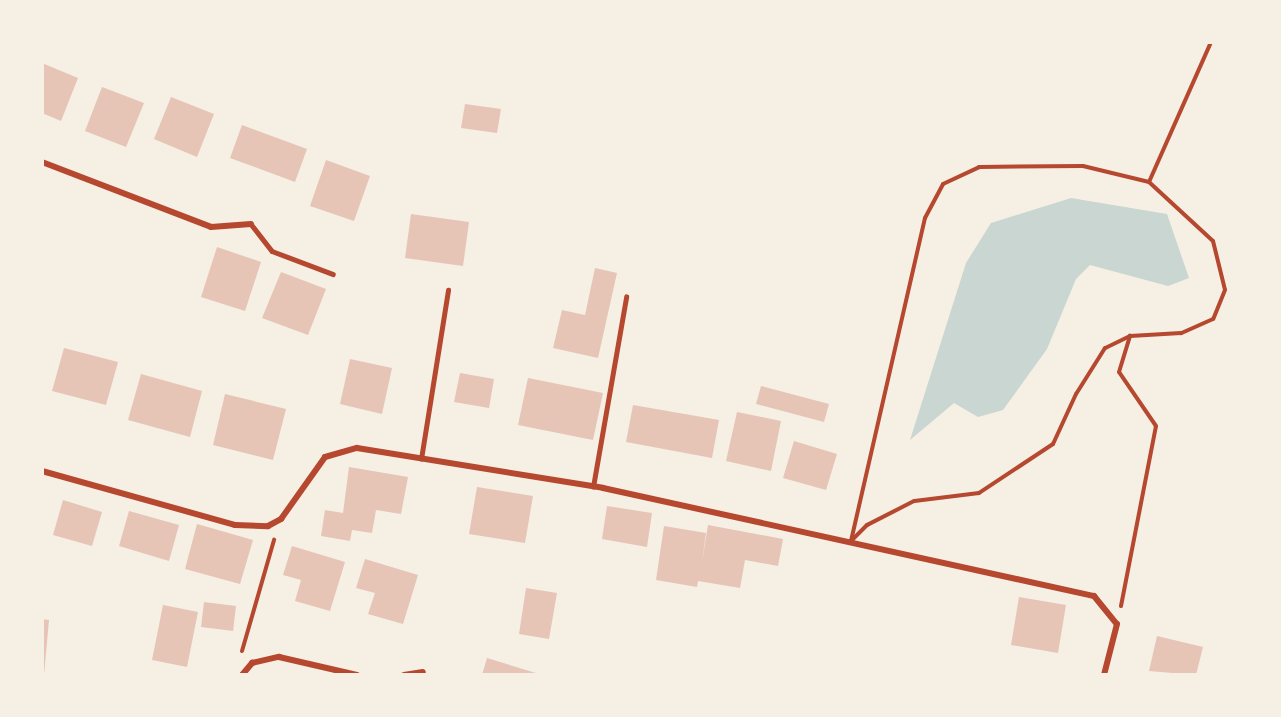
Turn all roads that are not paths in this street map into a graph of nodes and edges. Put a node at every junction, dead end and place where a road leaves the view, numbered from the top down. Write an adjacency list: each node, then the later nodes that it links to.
1 (42, 162): 2 (street)
2 (251, 224): 3 (lane)
3 (333, 274)
4 (448, 290): 6 (lane)
5 (627, 297): 8 (lane)
6 (421, 459): 7 (street); 8 (street)
7 (42, 471)
8 (593, 487): 13 (street)
9 (423, 673): 12 (street)
10 (242, 675): 11 (street)
11 (357, 675)
12 (404, 675)
13 (1104, 675)

